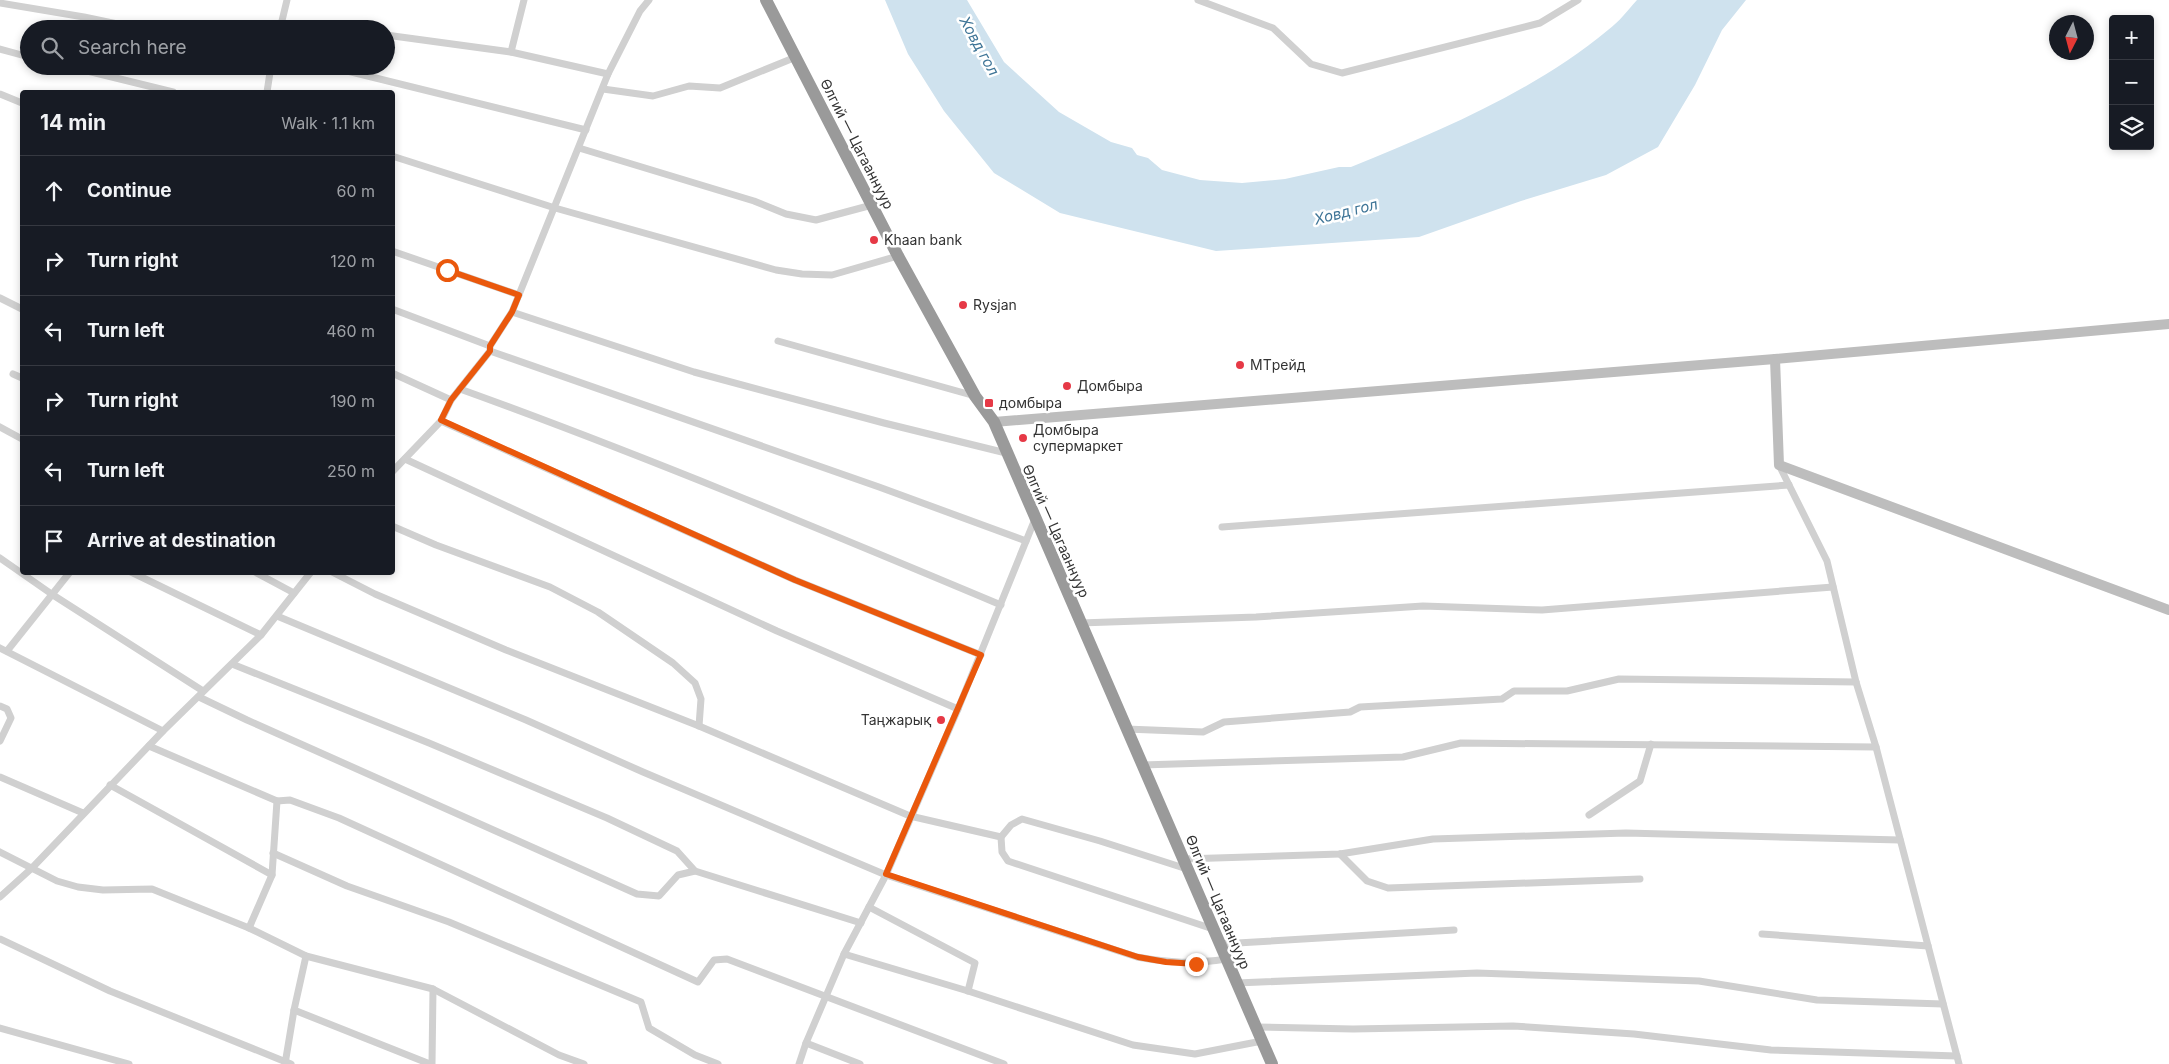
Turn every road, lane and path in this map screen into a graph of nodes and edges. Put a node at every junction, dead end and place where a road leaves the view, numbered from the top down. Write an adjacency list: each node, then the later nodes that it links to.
1 (287, 0): 9 (street)
2 (524, 0): 12 (street)
3 (649, 0): 15 (street)
4 (766, 0): 14 (highway, Өлгий — Цагааннуур)
5 (1198, 0): 6 (street)
6 (1578, 0)
7 (0, 3): 8 (street)
8 (98, 20)
9 (282, 20)
10 (395, 36): 12 (street)
11 (0, 49): 13 (street)
12 (511, 52): 15 (street)
13 (20, 54)
14 (796, 56): 19 (street); 27 (highway, Өлгий — Цагааннуур)
15 (608, 74): 19 (street)
16 (104, 75): 20 (street)
17 (270, 75): 21 (street)
18 (363, 75): 24 (street)
19 (603, 88): 24 (street)
20 (165, 90)
21 (267, 90)
22 (0, 94): 23 (street)
23 (20, 102)
24 (586, 130): 25 (street)
25 (579, 148): 27 (street); 28 (street)
26 (395, 157): 28 (street)
27 (872, 205): 30 (highway, Өлгий — Цагааннуур)
28 (555, 208): 30 (street); 31 (street)
29 (395, 252): 31 (street)
30 (898, 256): 44 (highway, Өлгий — Цагааннуур)
31 (519, 295): 35 (street)
32 (0, 298): 33 (street)
33 (20, 308)
34 (395, 310): 38 (street)
35 (512, 312): 38 (street); 50 (street)
36 (2169, 324): 39 (street)
37 (778, 342): 44 (street)
38 (490, 348): 43 (street); 58 (street)
39 (1775, 358): 47 (street); 52 (street)
40 (13, 374): 42 (street)
41 (395, 374): 45 (street)
42 (20, 377)
43 (460, 389): 45 (street); 70 (street)
44 (975, 396): 47 (highway, Өлгий — Цагааннуур)
45 (451, 400): 46 (street)
46 (441, 420): 51 (street); 76 (street)
47 (994, 422): 50 (highway, Өлгий — Цагааннуур)
48 (0, 427): 49 (street)
49 (20, 438)
50 (1006, 453): 55 (highway, Өлгий — Цагааннуур)
51 (405, 459): 53 (street); 81 (street)
52 (1779, 465): 54 (street); 71 (street)
53 (395, 469)
54 (1789, 485): 57 (street); 67 (street)
55 (1035, 519): 58 (street); 73 (highway, Өлгий — Цагааннуур)
56 (395, 527): 82 (street)
57 (1222, 527)
58 (1026, 541): 70 (street)
59 (0, 558): 60 (street)
60 (20, 572)
61 (24, 575): 69 (street)
62 (68, 575): 69 (street)
63 (137, 575): 74 (street)
64 (261, 575): 68 (street)
65 (309, 575): 68 (street)
66 (338, 575): 82 (street)
67 (1833, 587): 73 (street); 78 (street)
68 (294, 593): 72 (street)
69 (53, 596): 75 (street); 79 (street)
70 (1001, 605): 76 (street)
71 (2169, 610)
72 (277, 616): 74 (street); 105 (street)
73 (1080, 623): 83 (highway, Өлгий — Цагааннуур)
74 (260, 635): 77 (street)
75 (3, 650): 84 (street)
76 (981, 655): 81 (street)
77 (232, 664): 79 (street); 103 (street)
78 (1856, 682): 83 (street); 88 (street)
79 (201, 694): 84 (street); 103 (street)
80 (0, 706): 85 (street)
81 (958, 709): 95 (street)
82 (699, 726): 95 (street)
83 (1126, 729): 89 (highway, Өлгий — Цагааннуур)
84 (163, 731): 87 (street)
85 (0, 741)
86 (1651, 744): 88 (street); 89 (street); 94 (street)
87 (149, 746): 91 (street); 92 (street)
88 (1876, 747): 97 (street)
89 (1142, 765): 101 (highway, Өлгий — Цагааннуур)
90 (0, 777): 93 (street)
91 (110, 785): 93 (street); 104 (street)
92 (277, 801): 99 (street); 123 (street)
93 (83, 813): 102 (street)
94 (1589, 815)
95 (910, 816): 96 (street); 105 (street)
96 (1001, 838): 101 (street); 111 (street)
97 (1900, 840): 100 (street); 116 (street)
98 (0, 852): 102 (street)
99 (273, 853): 104 (street); 135 (street)
100 (1340, 854): 101 (street); 106 (street)
101 (1185, 864): 111 (highway, Өлгий — Цагааннуур)
102 (32, 868): 107 (street); 110 (street)
103 (695, 871): 109 (street)
104 (272, 874): 110 (street)
105 (886, 874): 108 (street); 119 (street)
106 (1640, 879)
107 (0, 898)
108 (870, 907): 109 (street); 122 (street)
109 (862, 923): 117 (street)
110 (250, 928): 118 (street)
111 (1213, 929): 115 (highway, Өлгий — Цагааннуур)
112 (1454, 930): 115 (street)
113 (1762, 934): 116 (street)
114 (0, 939): 131 (street)
115 (1220, 944): 119 (highway, Өлгий — Цагааннуур)
116 (1928, 946): 124 (street)
117 (844, 954): 122 (street); 123 (street)
118 (306, 956): 121 (street); 125 (street)
119 (1226, 959): 120 (highway, Өлгий — Цагааннуур)
120 (1236, 983): 124 (street); 126 (highway, Өлгий — Цагааннуур)
121 (433, 989): 133 (street); 134 (street)
122 (968, 991): 128 (street)
123 (826, 995): 129 (street); 138 (street)
124 (1943, 1004): 130 (street)
125 (294, 1010): 131 (street); 133 (street)
126 (1256, 1027): 128 (highway, Өлгий — Цагааннуур); 130 (street)
127 (0, 1028): 132 (street)
128 (1262, 1041): 139 (highway, Өлгий — Цагааннуур)
129 (806, 1043): 136 (street); 137 (street)
130 (1958, 1060)
131 (287, 1063)
132 (129, 1064)
133 (431, 1064)
134 (584, 1064)
135 (718, 1064)
136 (798, 1064)
137 (860, 1064)
138 (1004, 1064)
139 (1272, 1064)

